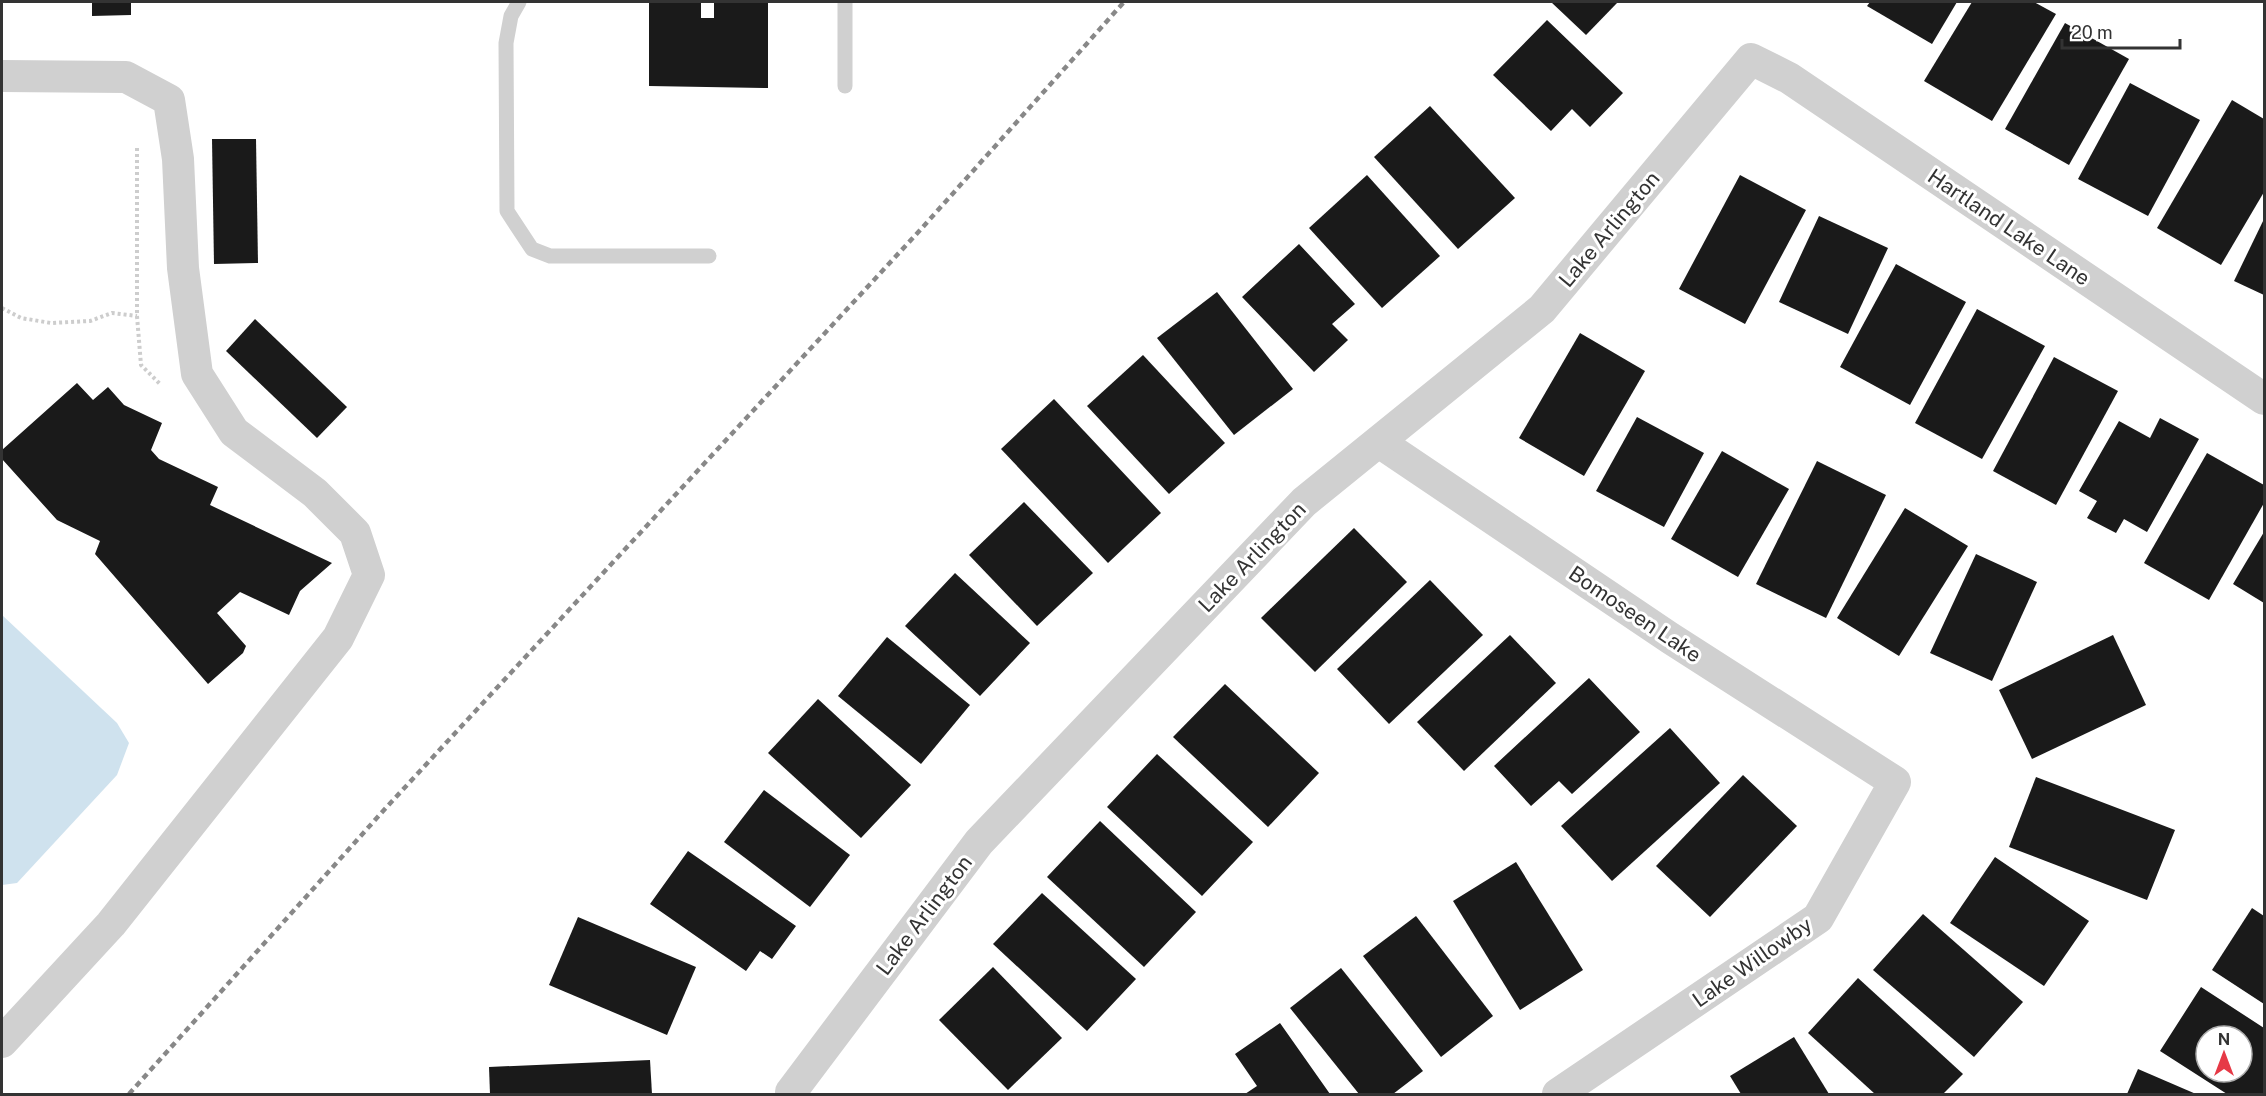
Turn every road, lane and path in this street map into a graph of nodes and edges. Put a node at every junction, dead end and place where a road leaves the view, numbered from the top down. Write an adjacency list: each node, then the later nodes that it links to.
1 (519, 2): 6 (lane)
2 (845, 2): 5 (lane)
3 (1751, 59): 9 (street, Hartland Lake Lane); 10 (street, Lake Arlington)
4 (2, 76): 12 (street)
5 (845, 86)
6 (709, 256)
7 (2, 308): 8 (path)
8 (137, 316)
9 (2265, 399)
10 (1378, 442): 11 (street, Bomoseen Lake); 13 (street, Lake Arlington)
11 (1895, 782): 14 (street, Lake Willowby)
12 (2, 1042)
13 (792, 1093)
14 (1558, 1095)

